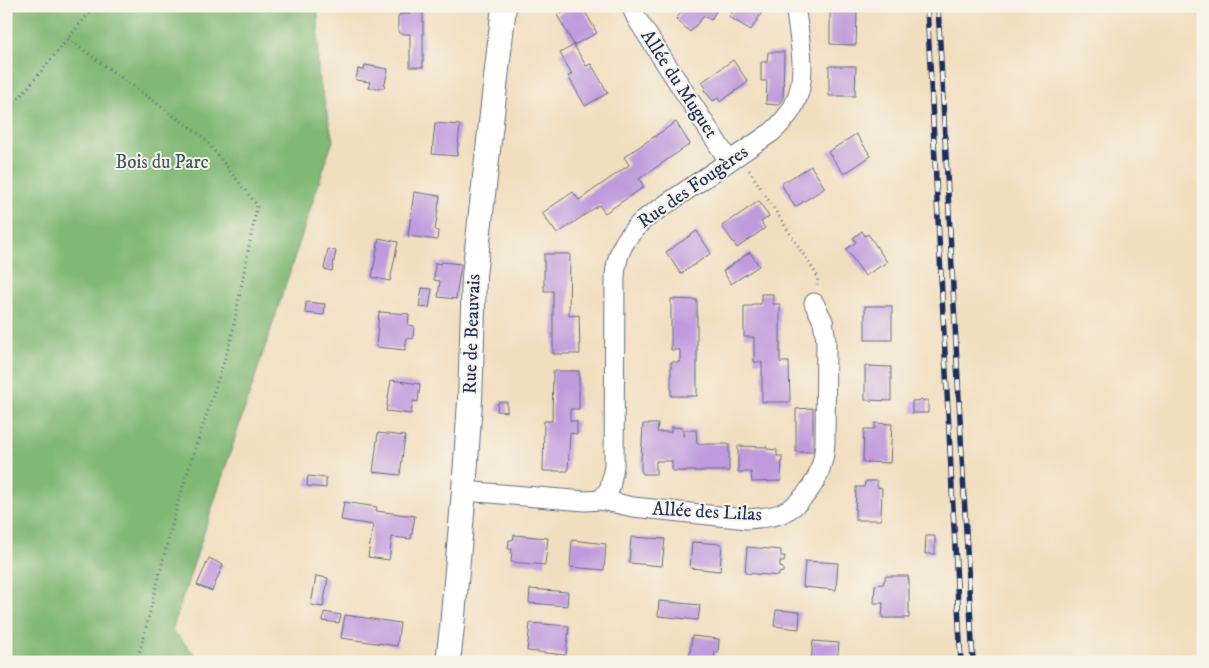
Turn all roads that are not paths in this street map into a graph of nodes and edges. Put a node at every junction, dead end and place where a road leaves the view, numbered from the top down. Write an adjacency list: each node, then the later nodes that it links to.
1 (504, 6): 6 (street, Rue de Beauvais)
2 (631, 6): 4 (street, Allée du Muguet)
3 (795, 6): 4 (street, Rue des Fougères)
4 (734, 158): 7 (street, Rue des Fougères)
5 (814, 303): 7 (street, Allée des Lilas)
6 (464, 491): 7 (street, Allée des Lilas); 8 (street, Rue de Beauvais)
7 (601, 500)
8 (448, 662)

